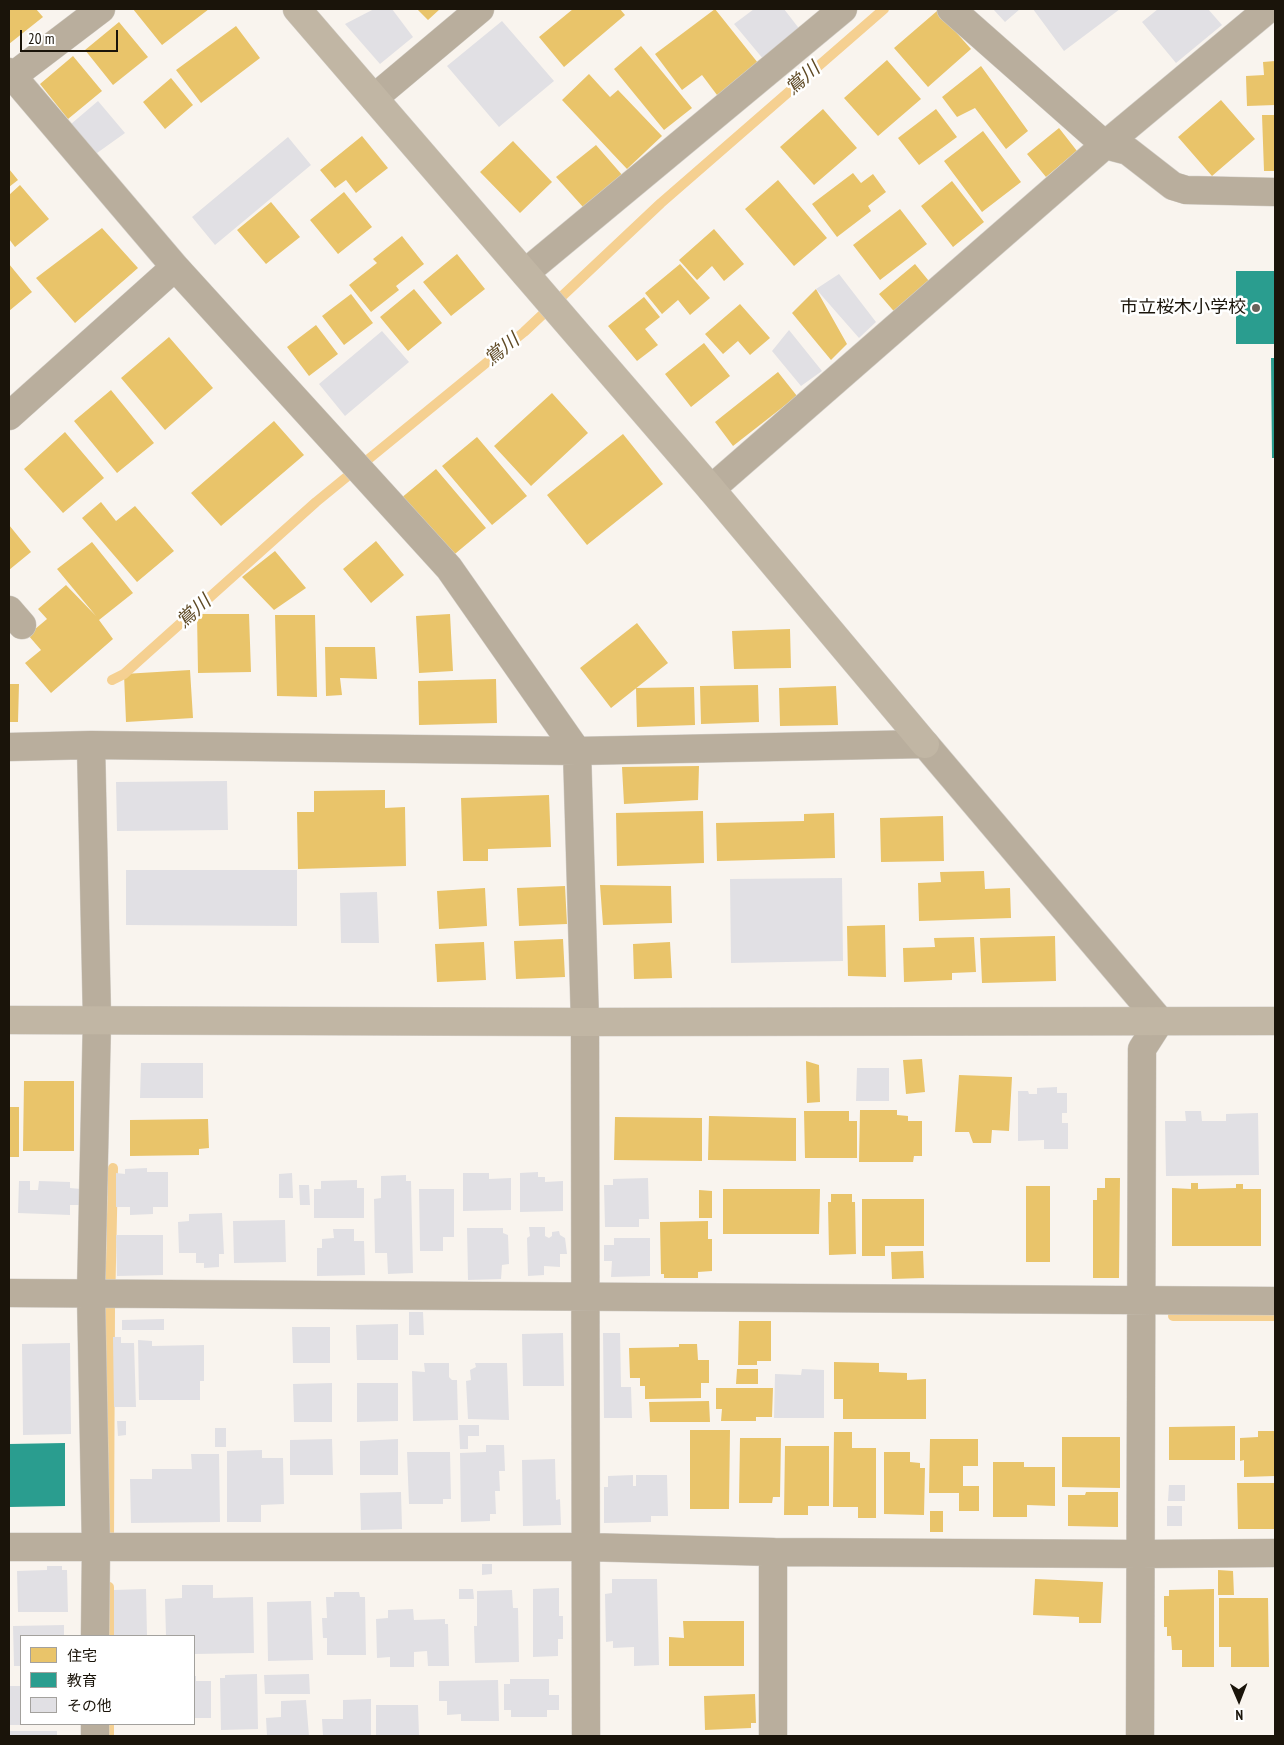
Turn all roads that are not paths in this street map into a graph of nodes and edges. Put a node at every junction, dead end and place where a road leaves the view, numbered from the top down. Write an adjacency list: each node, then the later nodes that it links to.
1 (101, 9): 7 (street)
2 (297, 9): 8 (street)
3 (480, 9): 8 (street)
4 (843, 9): 12 (street)
5 (951, 9): 9 (street)
6 (1268, 9): 9 (street)
7 (10, 75): 11 (street)
8 (374, 98): 12 (street)
9 (1105, 145): 10 (street); 14 (street)
10 (1275, 192)
11 (175, 267): 13 (street); 18 (street)
12 (525, 273): 14 (street)
13 (9, 416)
14 (711, 488): 15 (street)
15 (925, 744): 18 (street); 21 (street)
16 (92, 745): 17 (street); 18 (street); 19 (street)
17 (9, 747)
18 (578, 751): 23 (street)
19 (97, 1019): 20 (street); 23 (street); 25 (street)
20 (9, 1020)
21 (1160, 1021): 22 (street); 23 (street); 27 (street)
22 (1275, 1021)
23 (585, 1022): 26 (street)
24 (9, 1293): 25 (street)
25 (91, 1293): 26 (street); 31 (street)
26 (584, 1297): 27 (street); 30 (street)
27 (1141, 1301): 28 (street); 34 (street)
28 (1275, 1301)
29 (9, 1547): 31 (street)
30 (585, 1547): 31 (street); 32 (street); 36 (street)
31 (96, 1548): 35 (street)
32 (773, 1552): 34 (street); 37 (street)
33 (1275, 1553): 34 (street)
34 (1140, 1554): 38 (street)
35 (96, 1635)
36 (586, 1736)
37 (773, 1736)
38 (1140, 1736)

